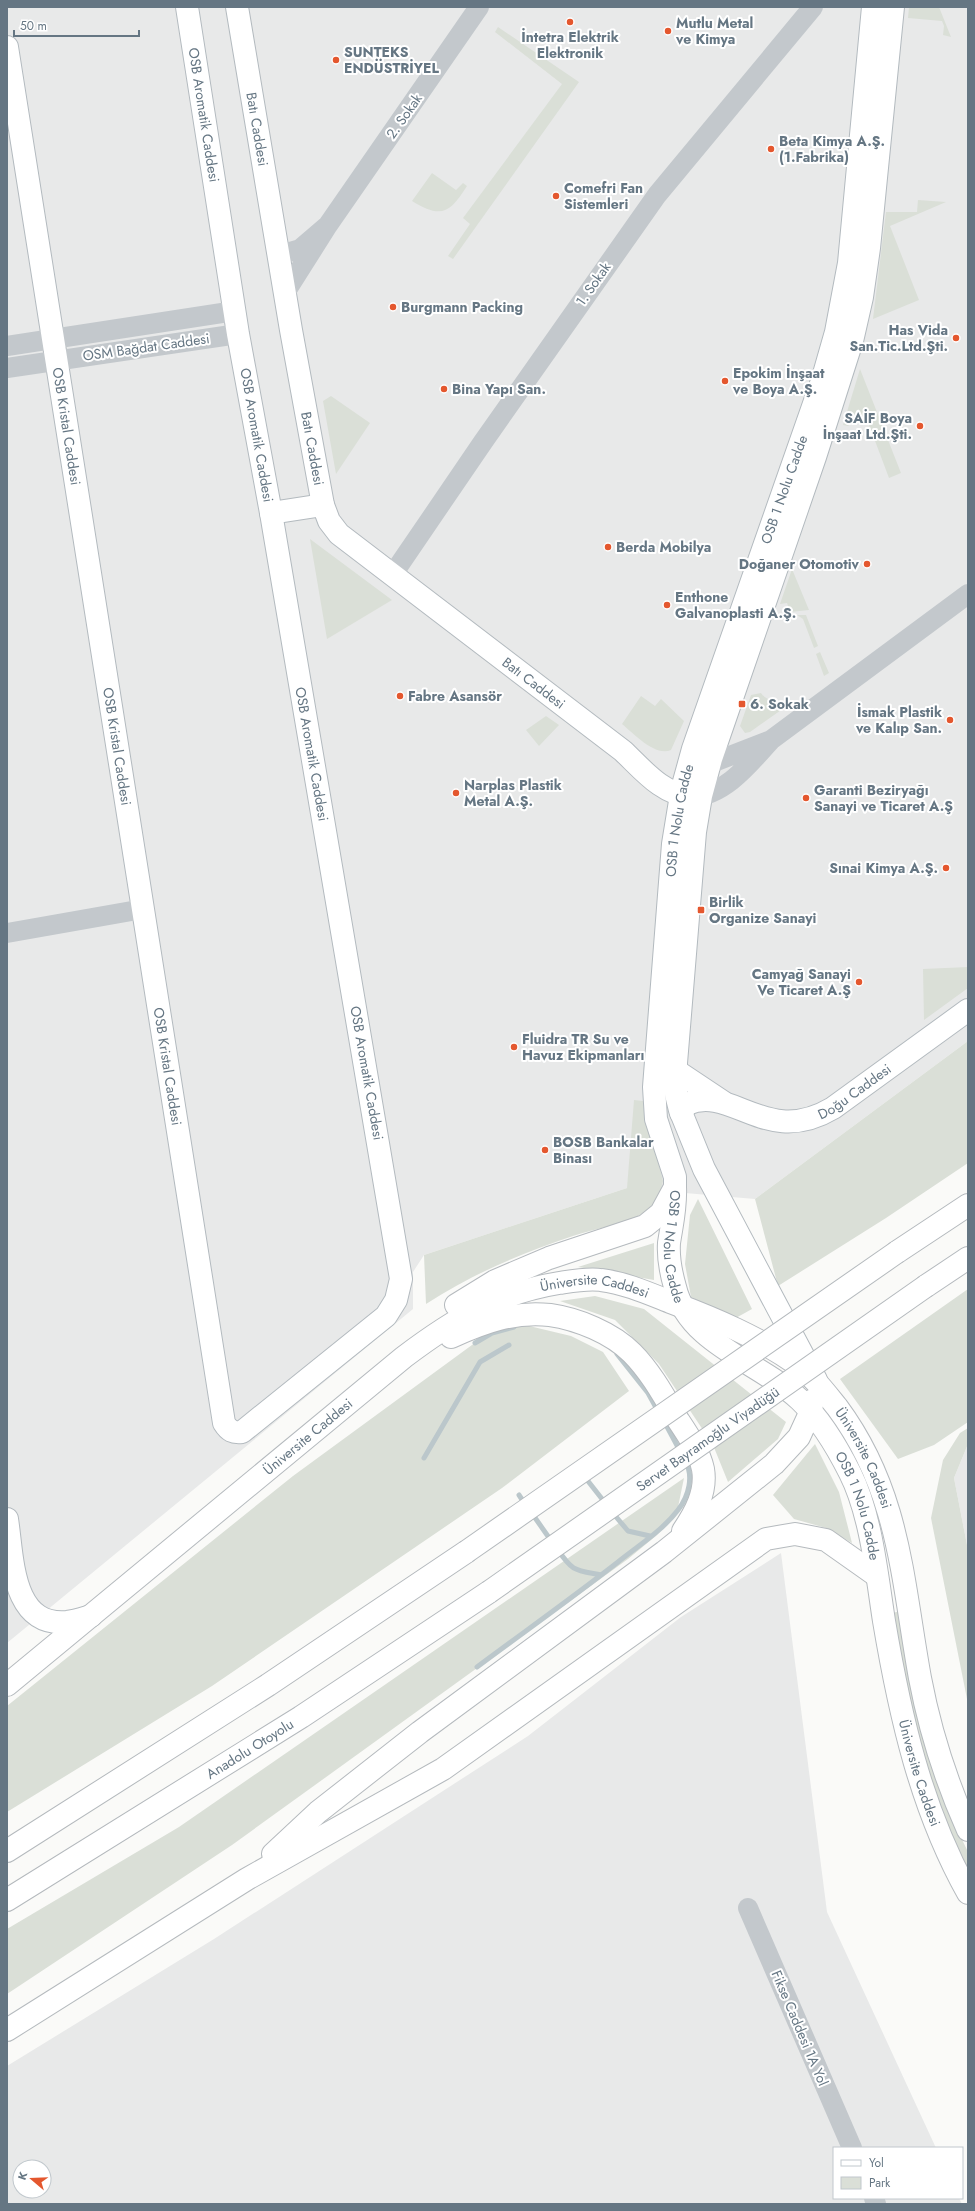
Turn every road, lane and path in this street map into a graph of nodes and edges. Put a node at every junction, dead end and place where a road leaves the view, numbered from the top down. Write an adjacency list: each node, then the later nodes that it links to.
1 (187, 7): 11 (main road, OSB Aromatik Caddesi)
2 (237, 7): 9 (main road, Batı Caddesi)
3 (479, 7): 8 (street, 2. Sokak)
4 (813, 7): 18 (street, 1. Sokak)
5 (873, 7): 22 (main road, OSB 1 Nolu Cadde)
6 (893, 7): 22 (main road, OSB 1 Nolu Cadde)
7 (7, 47): 14 (main road, OSB Kristal Caddesi)
8 (328, 225): 9 (street, 2. Sokak); 10 (street, 2. Sokak)
9 (279, 255): 10 (main road, Batı Caddesi)
10 (285, 293): 16 (main road, Batı Caddesi)
11 (235, 311): 12 (main road, OSB Aromatik Caddesi); 14 (street, OSM Bağdat Caddesi)
12 (238, 334): 14 (street, OSM Bağdat Caddesi); 17 (main road, OSB Aromatik Caddesi)
13 (7, 346): 14 (street, OSM Bağdat Caddesi)
14 (55, 350): 15 (street, OSM Bağdat Caddesi); 24 (main road, OSB Kristal Caddesi)
15 (7, 368)
16 (324, 505): 17 (main road); 18 (main road, Batı Caddesi)
17 (271, 513): 38 (main road, OSB Aromatik Caddesi)
18 (393, 574): 21 (main road, Batı Caddesi)
19 (968, 594): 20 (street)
20 (771, 740): 22 (street); 23 (street)
21 (623, 751): 22 (main road, Batı Caddesi); 23 (main road, Batı Caddesi)
22 (698, 768): 23 (main road, OSB 1 Nolu Cadde)
23 (691, 796): 27 (main road, OSB 1 Nolu Cadde); 28 (main road, OSB 1 Nolu Cadde)
24 (143, 909): 25 (street); 38 (main road, OSB Kristal Caddesi)
25 (7, 934)
26 (968, 1010): 29 (main road, Doğu Caddesi)
27 (675, 1070): 28 (main road); 29 (main road, Doğu Caddesi); 30 (main road, OSB 1 Nolu Cadde)
28 (654, 1078): 31 (main road, OSB 1 Nolu Cadde)
29 (727, 1105): 30 (main road, Doğu Caddesi)
30 (681, 1113): 36 (main road, OSB 1 Nolu Cadde)
31 (675, 1187): 34 (main road, OSB 1 Nolu Cadde); 35 (main road)
32 (968, 1205): 46 (main road, bridge)
33 (968, 1258): 42 (main road, Servet Bayramoğlu Viyadüğü, bridge)
34 (684, 1307): 35 (main road, Üniversite Caddesi); 36 (main road, Üniversite Caddesi); 37 (main road, OSB 1 Nolu Cadde)
35 (404, 1357): 40 (main road); 43 (main road, Üniversite Caddesi)
36 (816, 1382): 37 (main road); 45 (main road, Üniversite Caddesi)
37 (810, 1413): 40 (main road); 41 (main road, OSB 1 Nolu Cadde)
38 (242, 1432)
39 (7, 1520): 43 (main road)
40 (679, 1540): 47 (main road)
41 (877, 1576): 47 (main road); 48 (main road, Üniversite Caddesi)
42 (489, 1592): 49 (main road, Anadolu Otoyolu)
43 (91, 1616): 44 (main road, Üniversite Caddesi)
44 (7, 1685)
45 (968, 1830)
46 (7, 1851)
47 (247, 1879): 51 (main road)
48 (968, 1893)
49 (7, 1900)
50 (748, 1908): 52 (street, Fikse Caddesi 1A Yol)
51 (7, 2030)
52 (852, 2147)

